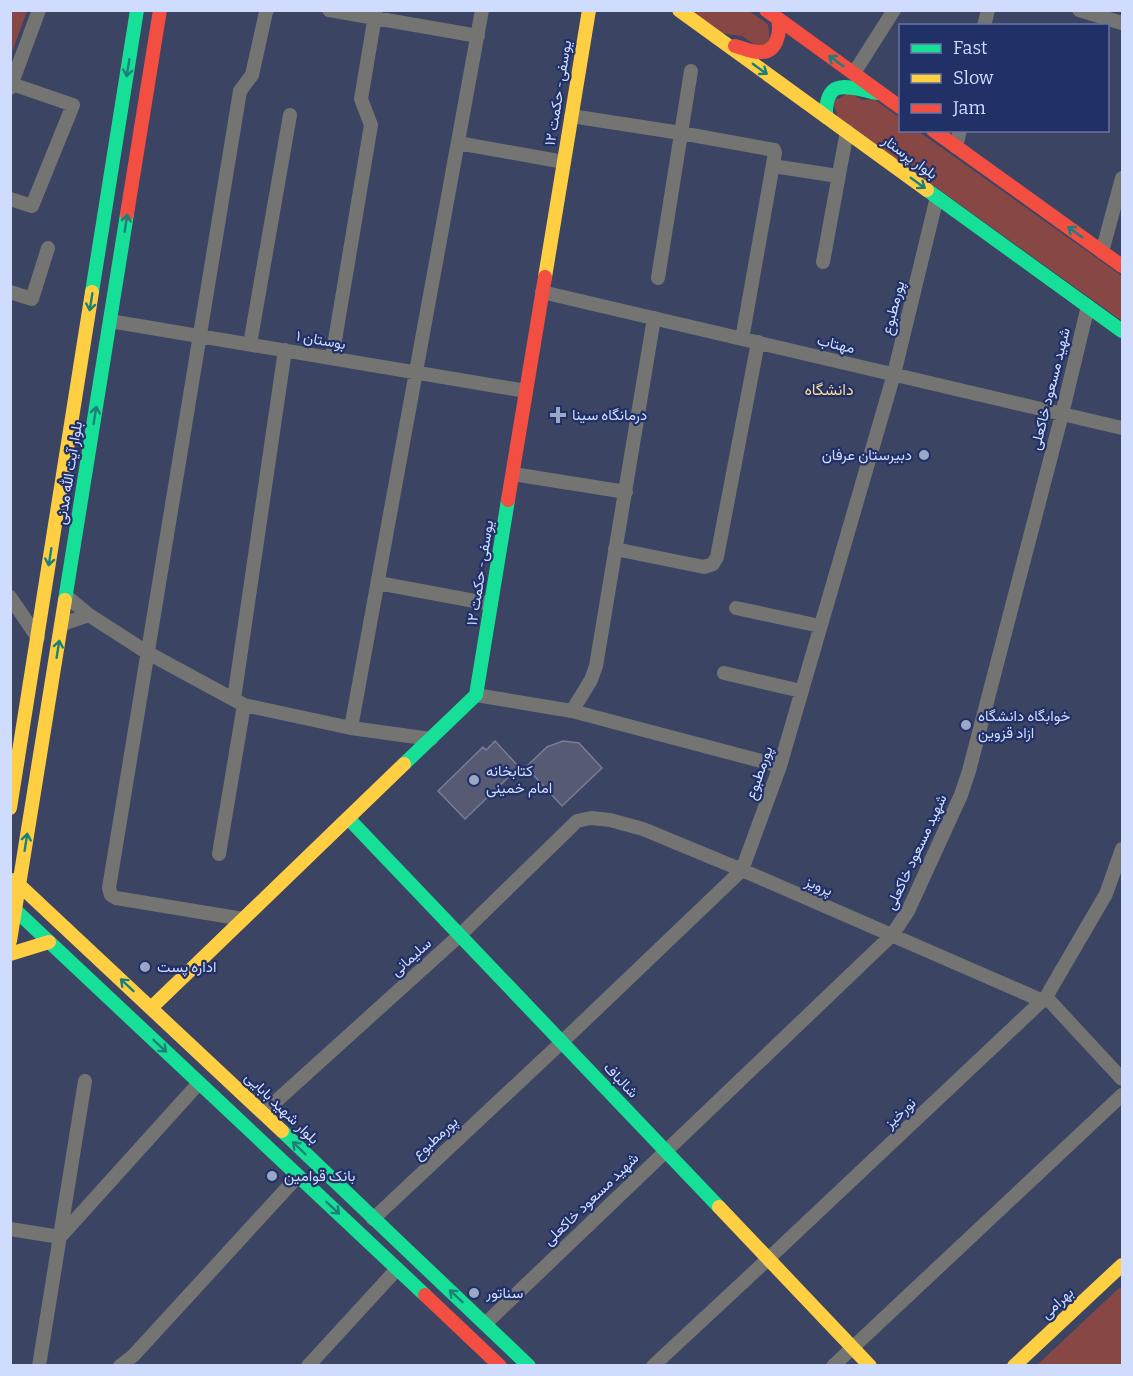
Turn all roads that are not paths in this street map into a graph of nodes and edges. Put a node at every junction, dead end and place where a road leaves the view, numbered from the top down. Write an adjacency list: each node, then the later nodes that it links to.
1 (39, 10): 19 (street)
2 (137, 10): 59 (street, بلوار آیت الله مدنی, one-way to 59)
3 (160, 10): 46 (street, بلوار آیت الله مدنی, one-way to 3)
4 (267, 10): 48 (street)
5 (329, 10): 12 (street)
6 (482, 10): 15 (street)
7 (589, 10): 23 (street, یوسفی- حکمت ۱۲)
8 (679, 10): 16 (street, بلوار پرستار)
9 (766, 10): 13 (street)
10 (894, 10): 18 (street)
11 (1079, 10): 14 (street)
12 (375, 14): 15 (street); 53 (street)
13 (783, 18): 16 (street); 18 (street, one-way to 13)
14 (1122, 23)
15 (478, 36): 29 (street)
16 (723, 43): 24 (street, بلوار پرستار, one-way to 24)
17 (691, 71): 28 (street)
18 (854, 73): 20 (street)
19 (11, 86): 36 (street)
20 (883, 94): 21 (street); 24 (street)
21 (899, 106)
22 (290, 115): 51 (street)
23 (571, 116): 28 (street); 31 (street, یوسفی- حکمت ۱۲)
24 (826, 117): 25 (street, بلوار پرستار)
25 (847, 132): 33 (street); 35 (street, بلوار پرستار, one-way to 35)
26 (936, 132): 30 (street)
27 (960, 132): 30 (street)
28 (681, 133): 32 (street); 41 (street)
29 (458, 143): 31 (street); 54 (street)
30 (956, 147): 38 (street, one-way to 30)
31 (564, 162): 43 (street, یوسفی- حکمت ۱۲)
32 (773, 166): 33 (street); 49 (street)
33 (838, 176): 39 (street)
34 (1122, 178): 38 (street)
35 (937, 197): 44 (street, بلوار پرستار); 55 (street, پورمطبوع)
36 (10, 199)
37 (48, 248): 42 (street)
38 (1102, 252): 40 (street)
39 (823, 262)
40 (1122, 266)
41 (658, 278)
42 (10, 292)
43 (542, 292): 45 (street, مهتاب); 56 (street, یوسفی- حکمت ۱۲)
44 (1088, 306): 47 (street, بلوار پرستار); 57 (street, شهید مسعود خاکعلی)
45 (654, 318): 49 (street, مهتاب); 62 (street)
46 (110, 321): 48 (street, بوستان ۱); 60 (street, بلوار آیت الله مدنی, one-way to 46)
47 (1122, 331)
48 (200, 336): 51 (street, بوستان ۱); 74 (street)
49 (742, 339): 50 (street, مهتاب)
50 (758, 342): 55 (street, مهتاب); 63 (street)
51 (250, 344): 52 (street, بوستان ۱)
52 (285, 350): 53 (street, بوستان ۱); 78 (street)
53 (332, 358): 54 (street, بوستان ۱)
54 (416, 372): 56 (street, بوستان ۱); 64 (street)
55 (894, 374): 57 (street, مهتاب); 72 (street, پورمطبوع)
56 (526, 391): 61 (street, یوسفی- حکمت ۱۲)
57 (1062, 414): 58 (street, مهتاب); 94 (street, شهید مسعود خاکعلی)
58 (1122, 428)
59 (68, 449): 60 (street); 65 (street, بلوار آیت الله مدنی, one-way to 65)
60 (89, 453): 66 (street, بلوار آیت الله مدنی)
61 (513, 474): 62 (street); 68 (street, یوسفی- حکمت ۱۲)
62 (626, 492): 63 (street)
63 (615, 549): 79 (street)
64 (378, 584): 68 (street); 80 (street)
65 (45, 593): 67 (street); 73 (street, بلوار آیت الله مدنی)
66 (66, 596): 70 (street); 71 (street, بلوار آیت الله مدنی)
67 (10, 597): 73 (street)
68 (491, 604): 77 (street, یوسفی- حکمت ۱۲)
69 (736, 608): 72 (street)
70 (89, 615): 71 (street); 74 (street)
71 (61, 626): 84 (street, بلوار آیت الله مدنی, one-way to 71)
72 (820, 626): 76 (street, پورمطبوع)
73 (38, 638): 83 (street, بلوار آیت الله مدنی)
74 (148, 653): 78 (street); 92 (street)
75 (724, 672): 76 (street)
76 (801, 691): 82 (street, پورمطبوع)
77 (476, 695): 79 (street); 81 (street)
78 (239, 702): 80 (street); 88 (street)
79 (572, 711): 82 (street)
80 (351, 728): 81 (street)
81 (431, 739): 85 (street)
82 (780, 766): 89 (street, پورمطبوع)
83 (11, 804): 84 (street)
84 (32, 805): 90 (street, بلوار آیت الله مدنی, one-way to 84)
85 (348, 818): 92 (street); 93 (street, شالباف)
86 (577, 821): 89 (street, پرویز); 93 (street, سلیمانی)
87 (1122, 849): 98 (street, نورخیز)
88 (219, 854)
89 (742, 870): 94 (street, پرویز); 100 (street, پورمطبوع)
90 (15, 881): 91 (street, بلوار آیت الله مدنی); 99 (street, بلوار شهید بابایی, one-way to 90)
91 (13, 907): 95 (street, بلوار آیت الله مدنی); 96 (street)
92 (243, 919): 99 (street)
93 (460, 935): 100 (street, شالباف); 105 (street, سلیمانی)
94 (892, 935): 98 (street, پرویز); 106 (street, شهید مسعود خاکعلی)
95 (10, 941)
96 (49, 942): 97 (street); 103 (street, one-way to 103)
97 (10, 954)
98 (1045, 999): 101 (street, پرویز); 111 (street, نورخیز)
99 (151, 1008): 105 (street, بلوار شهید بابایی)
100 (562, 1042): 106 (street, شالباف); 108 (street, پورمطبوع)
101 (1122, 1078)
102 (85, 1081): 110 (street)
103 (199, 1083): 107 (street); 110 (street)
104 (1122, 1095): 115 (street)
105 (263, 1113): 108 (street, بلوار شهید بابایی, one-way to 105)
106 (665, 1150): 111 (street, شالباف); 114 (street, شهید مسعود خاکعلی)
107 (298, 1176): 113 (street, one-way to 113); 117 (street)
108 (373, 1219): 114 (street, بلوار شهید بابایی, one-way to 108)
109 (10, 1229): 110 (street)
110 (60, 1237): 116 (street)
111 (768, 1259): 115 (street, شالباف); 121 (street, نورخیز)
112 (1122, 1265): 124 (street, بهرامی)
113 (398, 1269): 118 (street); 119 (street)
114 (485, 1324): 120 (street, بلوار شهید بابایی)
115 (853, 1347): 122 (street); 123 (street, شالباف)
116 (39, 1365)
117 (120, 1365)
118 (309, 1365)
119 (497, 1365)
120 (529, 1365)
121 (653, 1365)
122 (833, 1365)
123 (870, 1365)
124 (1014, 1365)

